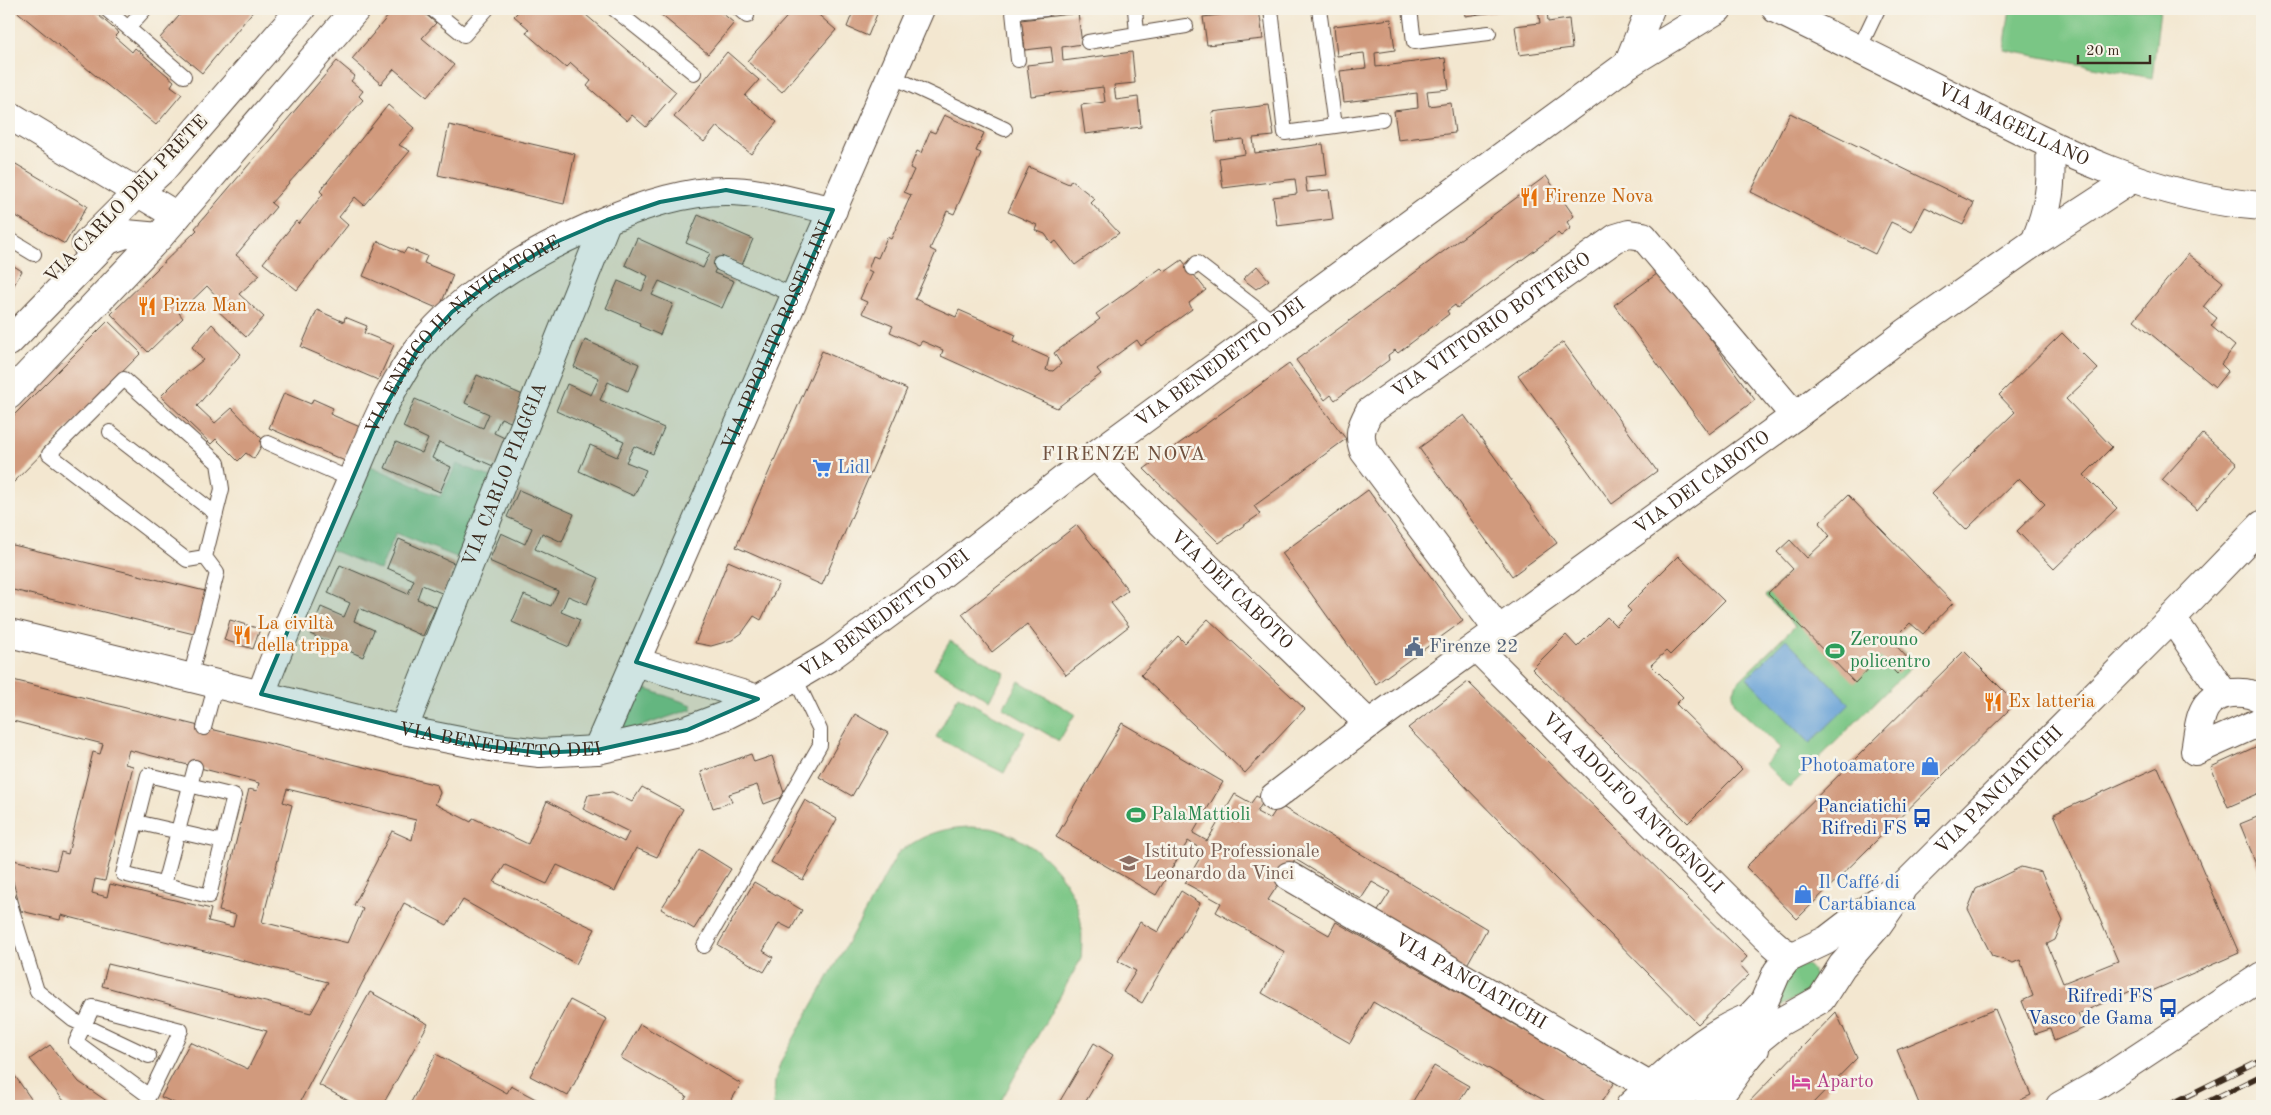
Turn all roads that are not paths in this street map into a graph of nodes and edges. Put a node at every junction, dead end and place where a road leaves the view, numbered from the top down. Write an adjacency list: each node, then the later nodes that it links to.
1 (106, 9): 19 (lane)
2 (145, 9): 19 (lane)
3 (301, 9): 35 (street, VIA CARLO DEL PRETE)
4 (356, 9): 39 (street)
5 (432, 9): 6 (lane)
6 (487, 9)
7 (614, 9): 26 (lane)
8 (920, 9): 28 (street, VIA IPPOLITO ROSELLINI)
9 (1046, 9): 24 (lane)
10 (1134, 9): 21 (lane)
11 (1270, 9): 31 (lane)
12 (1319, 9): 31 (lane)
13 (1410, 9): 20 (lane)
14 (1650, 9): 25 (street)
15 (1718, 9): 25 (street, VIA BENEDETTO DEI)
16 (1776, 9): 23 (street, VIA MAGELLANO)
17 (1878, 9): 23 (lane)
18 (1186, 26): 21 (lane)
19 (128, 28): 27 (lane)
20 (1490, 33)
21 (1137, 34): 22 (lane)
22 (1088, 42)
23 (1859, 49): 33 (street, VIA MAGELLANO)
24 (1018, 60)
25 (1628, 64): 47 (street, VIA BENEDETTO DEI)
26 (694, 73)
27 (184, 76)
28 (891, 76): 32 (lane); 37 (street, VIA IPPOLITO ROSELLINI)
29 (9, 116): 35 (street)
30 (1382, 119): 31 (lane)
31 (1335, 126)
32 (1005, 129)
33 (2050, 146): 34 (street, VIA MAGELLANO); 41 (street)
34 (2132, 179): 36 (street, VIA MAGELLANO); 41 (street, VIA DEI CABOTO)
35 (138, 192): 39 (street); 46 (street, VIA CARLO DEL PRETE)
36 (2262, 206)
37 (833, 210): 38 (street, VIA ENRICO IL NAVIGATORE); 45 (street, VIA IPPOLITO ROSELLINI)
38 (607, 220): 54 (street, VIA ENRICO IL NAVIGATORE); 72 (street, VIA CARLO PIAGGIA)
39 (168, 227): 48 (street, VIA CARLO DEL PRETE); 49 (street)
40 (9, 239): 42 (lane)
41 (2035, 242): 50 (street, VIA DEI CABOTO)
42 (34, 254)
43 (721, 264): 45 (lane)
44 (1193, 268): 47 (lane)
45 (796, 296): 62 (street, VIA IPPOLITO ROSELLINI)
46 (9, 322)
47 (1275, 323): 53 (street, VIA BENEDETTO DEI)
48 (9, 342)
49 (9, 395)
50 (1795, 416): 59 (street, VIA DEI CABOTO); 59 (street, VIA VITTORIO BOTTEGO)
51 (110, 432): 55 (lane)
52 (268, 443): 54 (lane)
53 (1095, 455): 63 (street, VIA BENEDETTO DEI); 70 (street, VIA DEI CABOTO)
54 (352, 480): 65 (street, VIA ENRICO IL NAVIGATORE)
55 (216, 514): 57 (lane); 57 (lane)
56 (2262, 525): 58 (street, VIA PANCIATICHI)
57 (205, 557): 64 (lane)
58 (2172, 618): 66 (street); 82 (street, VIA PANCIATICHI)
59 (1499, 631): 61 (street, VIA DEI CABOTO)
60 (9, 633): 64 (street, VIA BENEDETTO DEI)
61 (1476, 647): 70 (street, VIA DEI CABOTO); 85 (street, VIA ADOLFO ANTOGNOLI)
62 (636, 662): 67 (street); 73 (street, VIA IPPOLITO ROSELLINI)
63 (795, 678): 67 (street, VIA BENEDETTO DEI); 84 (lane)
64 (203, 680): 65 (street, VIA BENEDETTO DEI); 71 (lane)
65 (262, 694): 72 (street, VIA BENEDETTO DEI)
66 (2224, 694): 68 (street); 69 (street)
67 (758, 699): 73 (street, VIA BENEDETTO DEI)
68 (2262, 699)
69 (2262, 721)
70 (1369, 724): 76 (street, VIA DEI CABOTO)
71 (204, 728)
72 (403, 730): 73 (street, VIA BENEDETTO DEI)
73 (597, 750)
74 (194, 767): 75 (lane)
75 (190, 786): 77 (lane); 78 (lane); 79 (lane)
76 (1274, 797)
77 (136, 822): 78 (lane); 81 (lane)
78 (178, 832): 79 (lane); 81 (lane)
79 (223, 842): 81 (lane)
80 (1289, 876): 92 (street, VIA PANCIATICHI)
81 (164, 884)
82 (1904, 886): 85 (street, VIA PANCIATICHI); 87 (street, VIA PANCIATICHI)
83 (9, 900): 90 (lane)
84 (704, 946)
85 (1793, 956): 87 (street); 88 (street, VIA PANCIATICHI)
86 (2262, 976): 95 (street)
87 (1828, 991): 89 (street, VIA PANCIATICHI)
88 (1752, 1016): 92 (street); 92 (street, VIA PANCIATICHI)
89 (1780, 1022): 92 (street); 94 (street, VIA PANCIATICHI)
90 (84, 1025): 90 (lane); 91 (lane)
91 (149, 1056)
92 (1668, 1094): 93 (street, VIA PANCIATICHI)
93 (1630, 1106)
94 (1709, 1106)
95 (2060, 1106)

